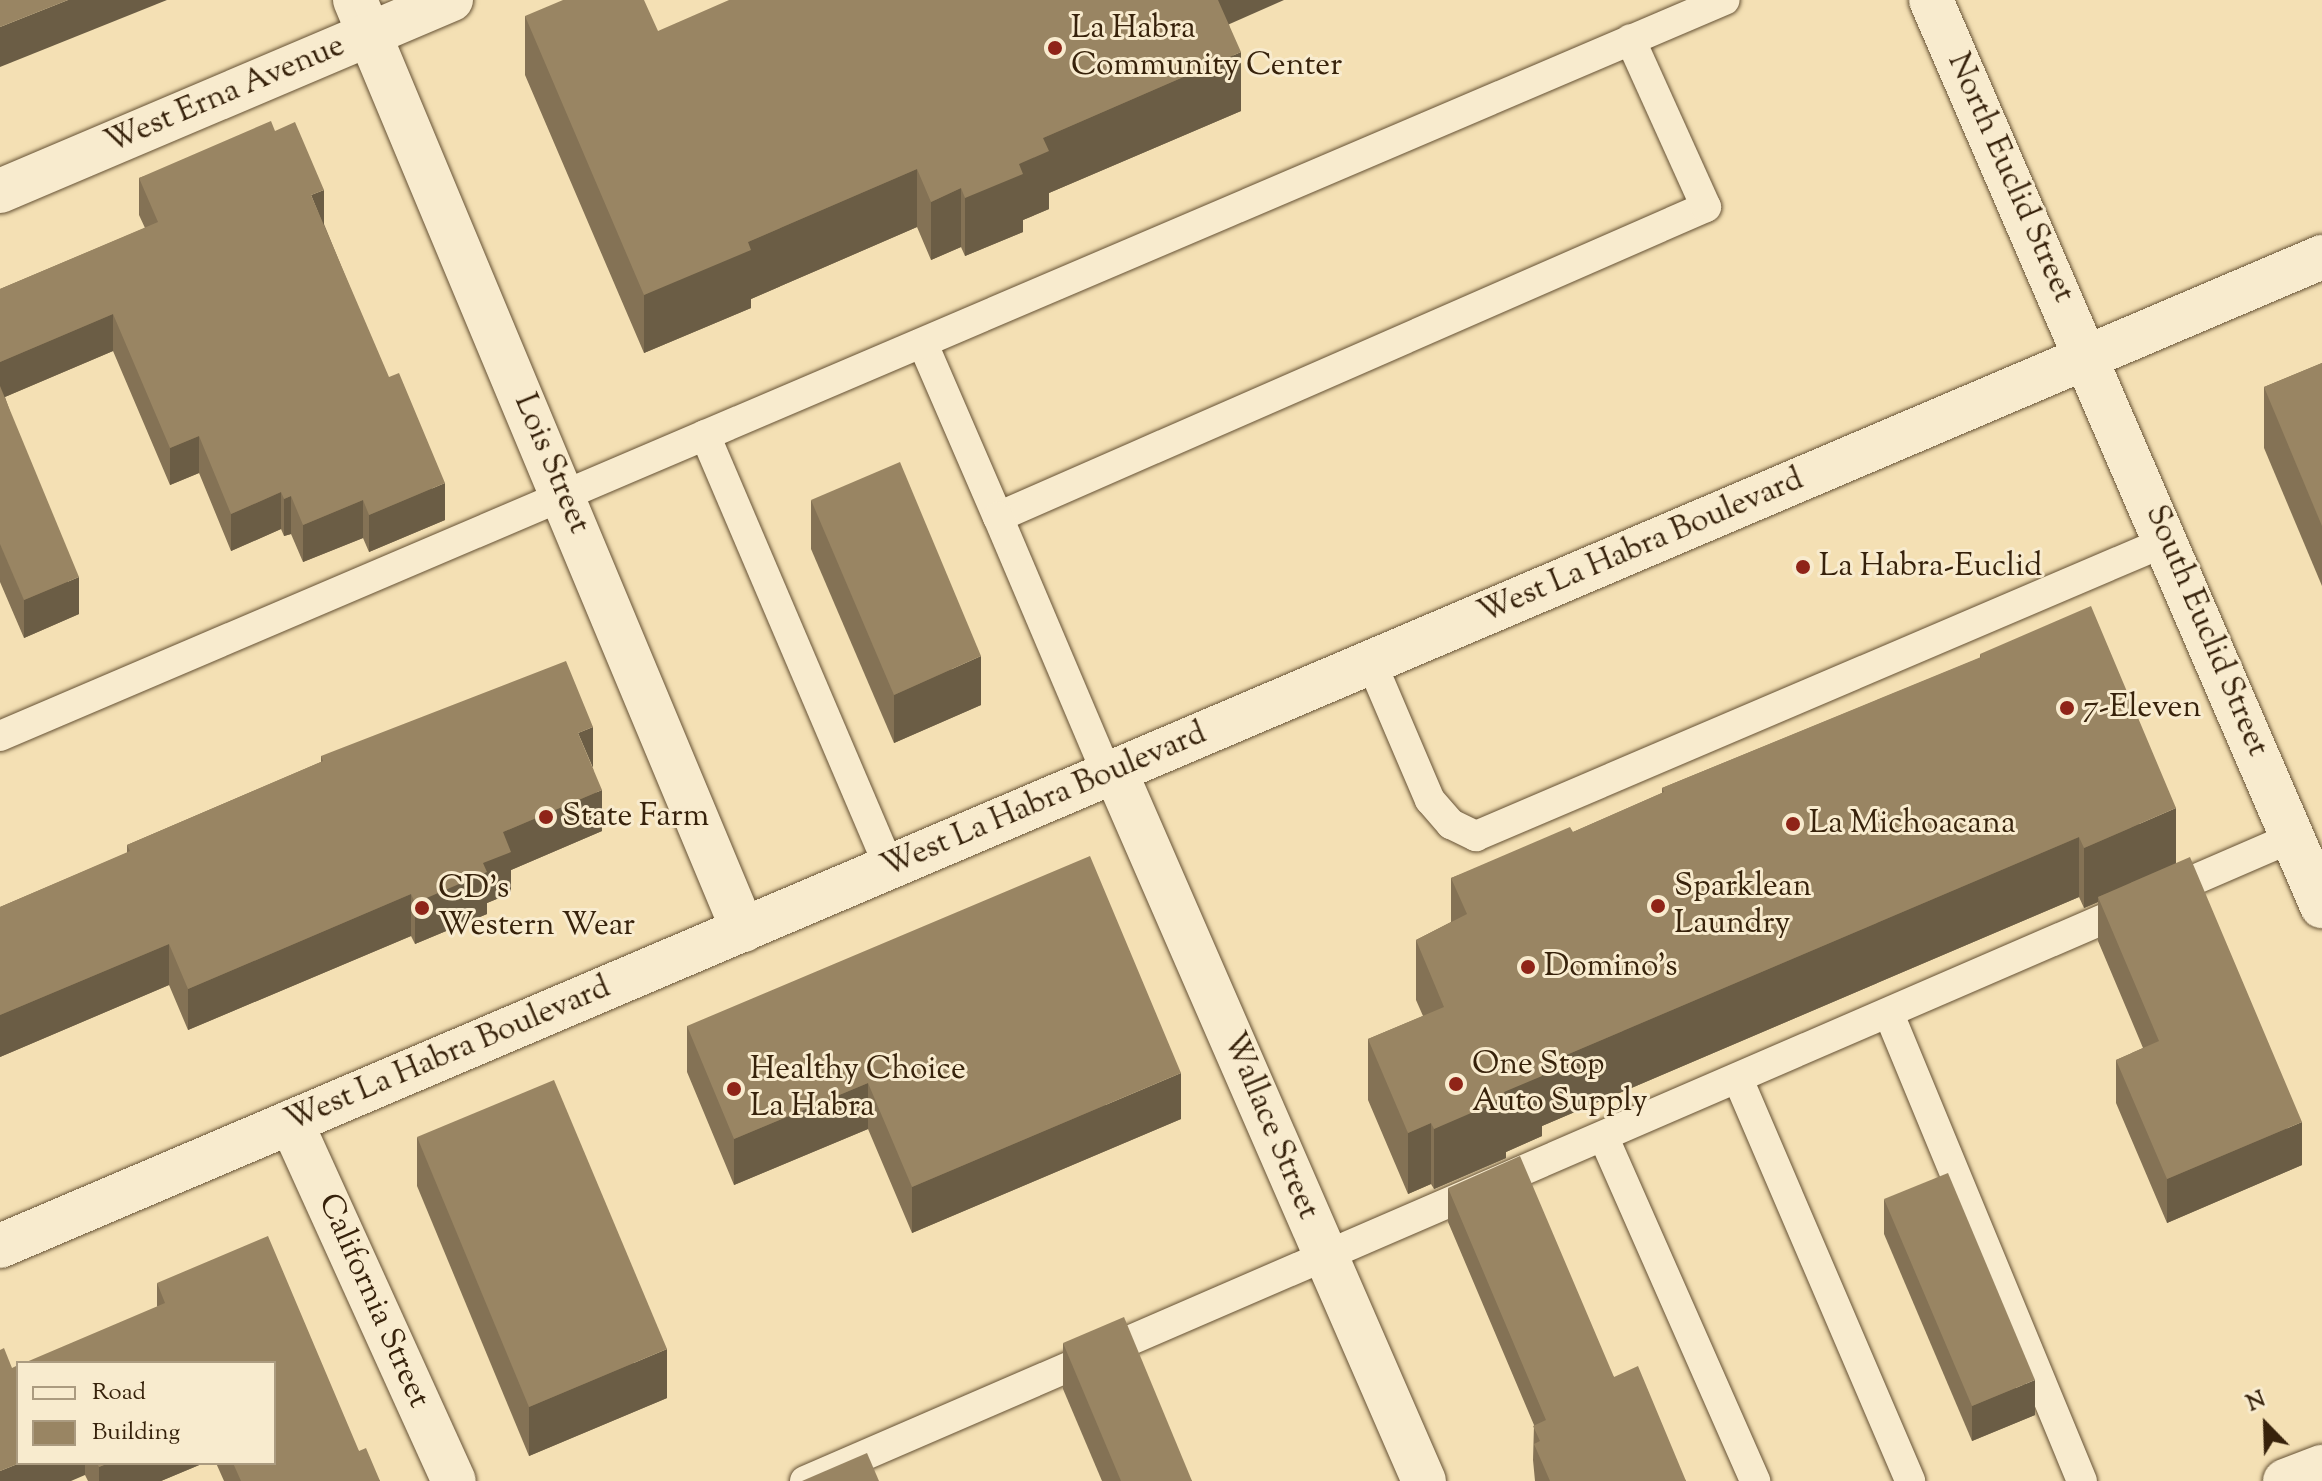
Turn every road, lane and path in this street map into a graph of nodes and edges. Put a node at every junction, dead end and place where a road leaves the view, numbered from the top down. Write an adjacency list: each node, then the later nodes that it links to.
1 (451, 0): 4 (main road, West Erna Avenue)
2 (1725, 0): 5 (lane)
3 (1931, 0): 9 (main road, North Euclid Street)
4 (363, 17): 6 (main road, West Erna Avenue); 11 (main road, Lois Street)
5 (1630, 39): 8 (lane); 12 (lane)
6 (0, 191)
7 (2322, 257): 9 (main road, West La Habra Boulevard)
8 (923, 344): 10 (lane); 12 (lane)
9 (2089, 356): 13 (main road, South Euclid Street); 14 (main road, West La Habra Boulevard)
10 (705, 435): 11 (lane); 18 (lane)
11 (565, 496): 15 (lane); 20 (main road, Lois Street)
12 (998, 517): 16 (lane)
13 (2167, 541): 14 (lane); 17 (main road, South Euclid Street)
14 (1371, 662): 16 (main road, West La Habra Boulevard)
15 (0, 736)
16 (1111, 773): 18 (main road, West La Habra Boulevard); 26 (main road, Wallace Street)
17 (2293, 837): 19 (main road, South Euclid Street); 21 (lane)
18 (889, 867): 20 (main road, West La Habra Boulevard)
19 (2322, 906)
20 (743, 930): 23 (main road, West La Habra Boulevard)
21 (1889, 1014): 22 (lane); 33 (lane)
22 (1738, 1079): 24 (lane); 32 (lane)
23 (291, 1122): 25 (main road, West La Habra Boulevard); 28 (main road, California Street)
24 (1604, 1138): 26 (lane); 31 (lane)
25 (0, 1246)
26 (1327, 1258): 29 (lane); 30 (main road, Wallace Street)
27 (2322, 1467): 34 (main road)
28 (454, 1481)
29 (805, 1481)
30 (1424, 1481)
31 (1755, 1481)
32 (1910, 1481)
33 (2082, 1481)
34 (2285, 1481)

